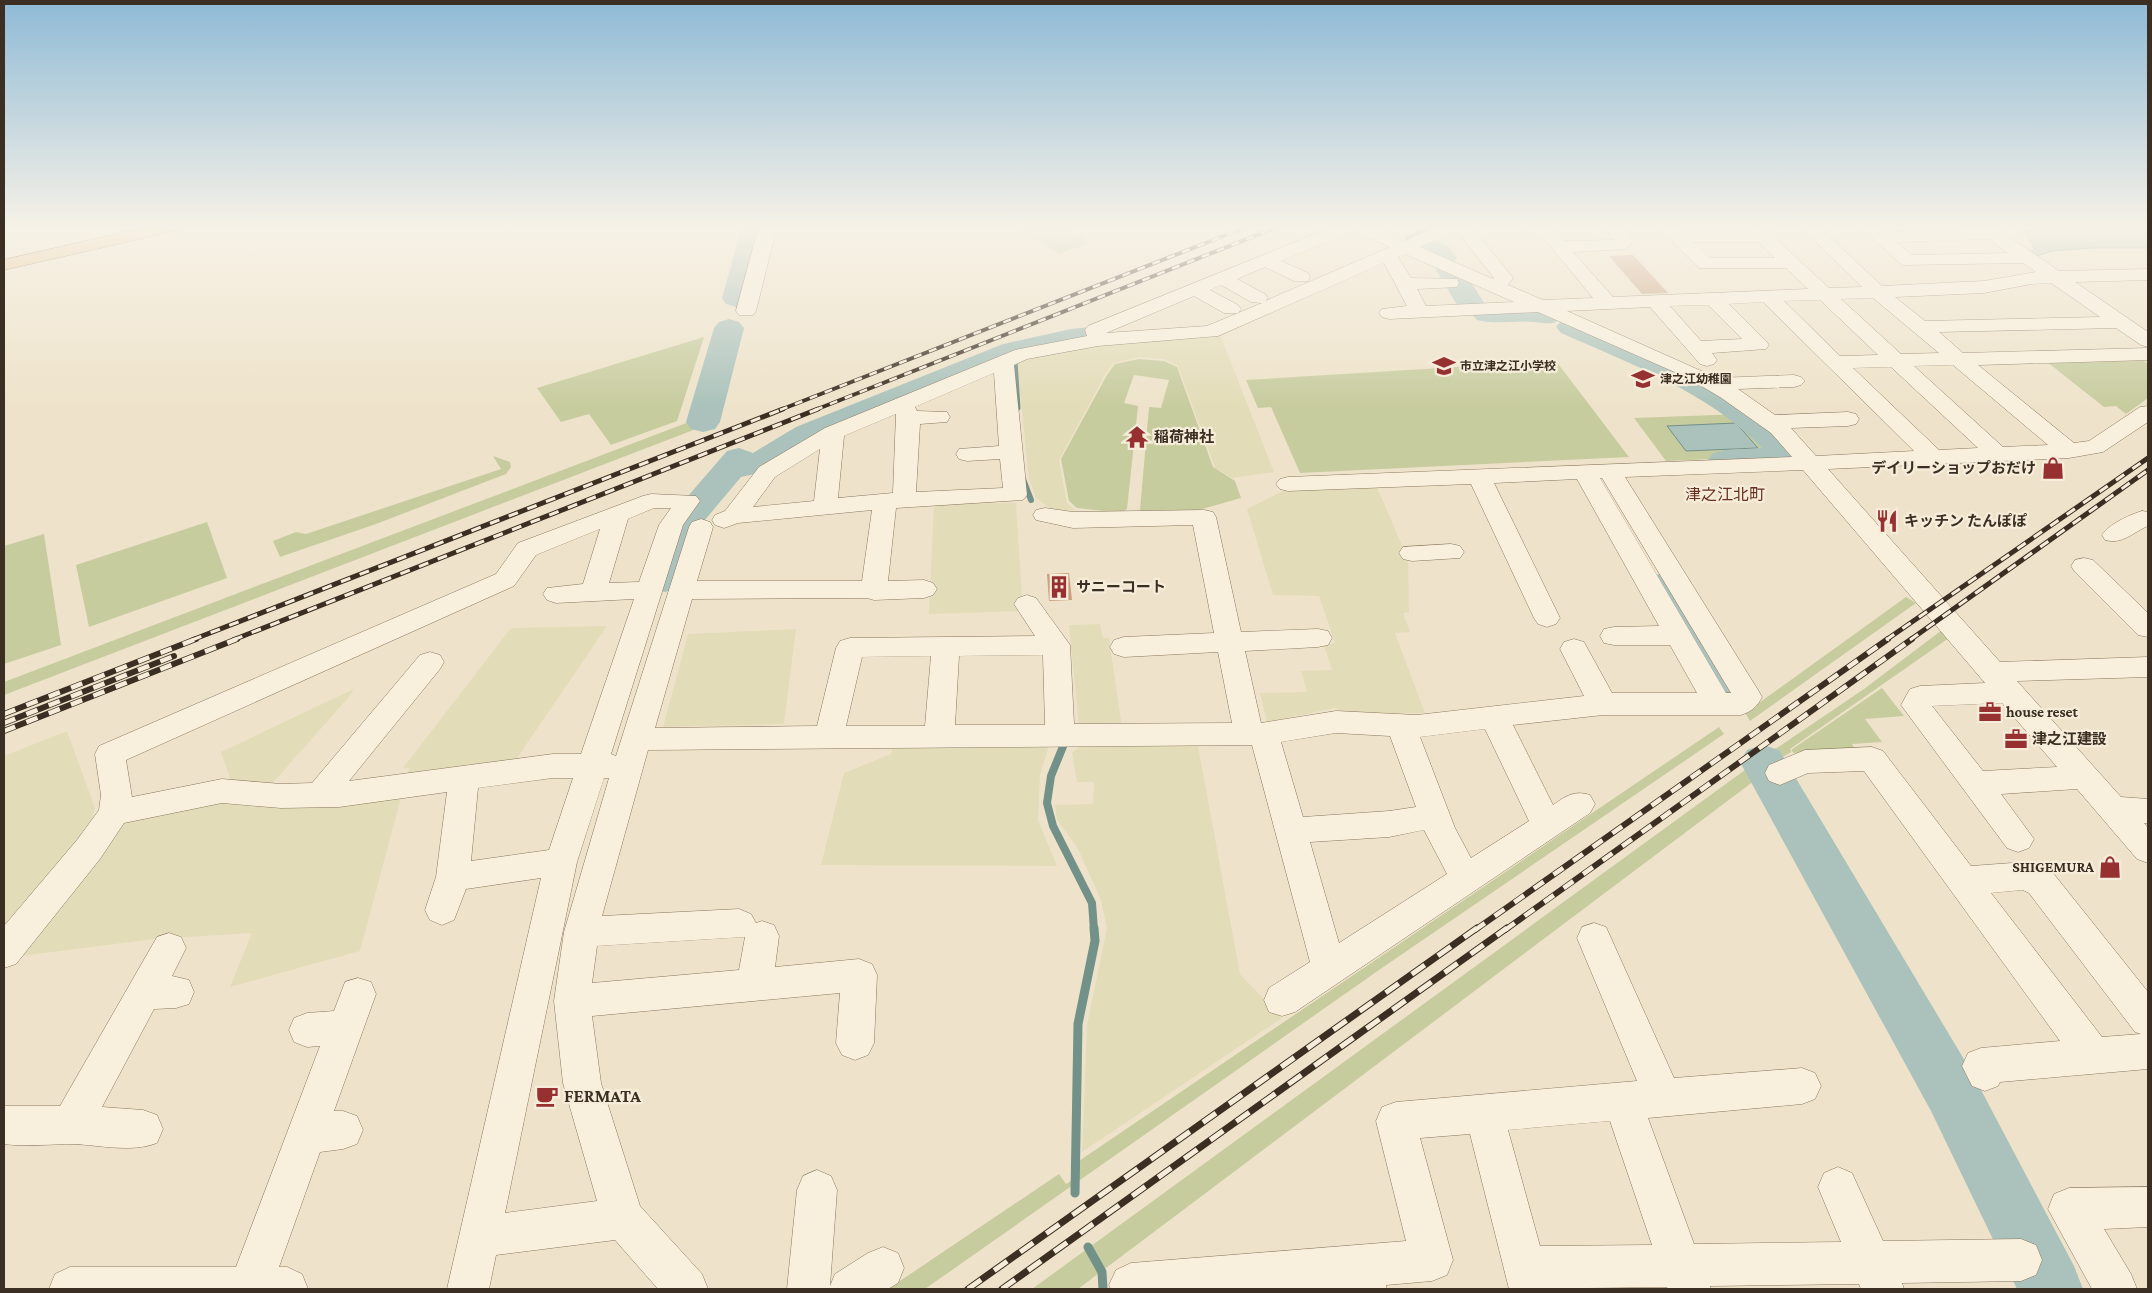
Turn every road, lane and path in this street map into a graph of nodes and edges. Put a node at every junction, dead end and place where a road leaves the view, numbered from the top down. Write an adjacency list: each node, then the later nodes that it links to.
1 (752, 286): 24 (street)
2 (1202, 286): 13 (street)
3 (1237, 286): 17 (street)
4 (1318, 286): 31 (street)
5 (1405, 286): 25 (street)
6 (1496, 286): 22 (street)
7 (1593, 286): 21 (street)
8 (1815, 286): 15 (street)
9 (1872, 286): 14 (street)
10 (1981, 286): 12 (street)
11 (2068, 286): 28 (street)
12 (1968, 288): 14 (street); 27 (street)
13 (1196, 289): 20 (street); 23 (street)
14 (1878, 292): 15 (street); 30 (street)
15 (1822, 293): 16 (street); 38 (street)
16 (1767, 296): 18 (street); 40 (street)
17 (1258, 298)
18 (1712, 298): 19 (street); 34 (street)
19 (1655, 301): 21 (street); 34 (street)
20 (1164, 302): 31 (street); 33 (street)
21 (1607, 303): 22 (street)
22 (1544, 307): 25 (street); 32 (street)
23 (1231, 309)
24 (746, 311)
25 (1420, 312): 26 (street)
26 (1389, 313)
27 (2015, 324): 28 (street); 30 (street)
28 (2124, 324): 29 (street); 35 (street)
29 (2148, 325)
30 (1920, 327): 37 (street)
31 (1216, 330): 33 (street)
32 (1614, 338): 34 (street); 42 (street)
33 (1098, 340): 39 (street)
34 (1690, 341): 42 (street)
35 (2148, 341)
36 (2148, 354): 37 (street)
37 (1959, 359): 38 (street); 49 (street)
38 (1895, 360): 40 (street); 51 (street)
39 (1002, 362): 43 (street); 50 (street)
40 (1835, 362): 53 (street)
41 (1794, 381): 42 (street)
42 (1721, 384): 47 (street)
43 (906, 411): 44 (street); 48 (street); 58 (street)
44 (939, 417)
45 (1848, 419): 47 (street)
46 (2143, 420): 49 (street)
47 (1771, 422): 54 (street)
48 (834, 433): 59 (street); 62 (street)
49 (2069, 451): 51 (street)
50 (1010, 452): 52 (street); 58 (street)
51 (1996, 453): 53 (street)
52 (967, 454)
53 (1933, 457): 54 (street)
54 (1812, 464): 55 (street); 90 (street)
55 (1597, 472): 56 (street); 69 (street)
56 (1480, 477): 57 (street); 71 (street)
57 (1288, 484)
58 (895, 501): 59 (street); 73 (street)
59 (825, 506): 62 (street)
60 (617, 514): 64 (street); 74 (street); 108 (street)
61 (1045, 515): 83 (street)
62 (734, 516): 64 (street)
63 (2145, 524): 65 (street)
64 (684, 526): 77 (street)
65 (2114, 535)
66 (1451, 552): 67 (street)
67 (1412, 553)
68 (2084, 566): 79 (street)
69 (1658, 574): 80 (street); 92 (street)
70 (1504, 581): 71 (street)
71 (1530, 581): 78 (street)
72 (924, 589): 73 (street)
73 (874, 591): 77 (street)
74 (592, 593): 75 (street); 77 (street)
75 (556, 594)
76 (1027, 604): 84 (street)
77 (658, 610): 99 (street); 99 (street)
78 (1547, 618)
79 (2148, 628)
80 (1679, 635): 81 (street); 92 (street)
81 (1614, 636)
82 (1318, 638): 83 (street)
83 (1229, 643): 86 (street); 95 (street)
84 (1056, 645): 85 (street); 96 (street)
85 (946, 646): 97 (street); 98 (street)
86 (1124, 647)
87 (1574, 649): 91 (street)
88 (2148, 667): 90 (street)
89 (414, 671): 104 (street)
90 (2002, 682): 101 (street); 103 (street)
91 (1603, 704): 92 (street); 93 (street)
92 (1718, 705)
93 (1494, 716): 94 (street); 110 (street)
94 (1401, 726): 95 (street); 109 (street)
95 (1256, 735): 96 (street); 111 (street)
96 (1060, 736): 97 (street)
97 (939, 737): 98 (street)
98 (829, 738): 99 (street)
99 (618, 753): 102 (street); 114 (street); 119 (street)
100 (1780, 773): 117 (street)
101 (2084, 777): 103 (street); 106 (street)
102 (464, 779): 104 (street); 115 (street)
103 (1976, 784): 112 (street)
104 (320, 795): 108 (street)
105 (1579, 804): 110 (street)
106 (2112, 809): 107 (street); 113 (street)
107 (2148, 811)
108 (114, 812): 122 (street)
109 (1434, 816): 111 (street); 116 (street)
110 (1547, 826): 116 (street)
111 (1290, 831): 123 (street)
112 (2018, 839)
113 (2148, 850)
114 (561, 862): 115 (street); 124 (street)
115 (453, 877): 118 (street)
116 (1466, 880): 123 (street)
117 (1963, 881): 127 (street); 131 (street)
118 (442, 910)
119 (581, 932): 124 (street); 125 (street)
120 (1594, 938): 134 (street)
121 (169, 948): 138 (street)
122 (4, 953)
123 (1329, 969): 126 (street)
124 (556, 982): 125 (street); 143 (street); 144 (street)
125 (755, 984): 129 (street)
126 (1282, 1000)
127 (2148, 1020)
128 (307, 1030): 153 (street)
129 (855, 1043)
130 (2148, 1051): 131 (street)
131 (2093, 1056): 132 (street)
132 (1986, 1073)
133 (1802, 1086): 134 (street)
134 (1663, 1097): 135 (street)
135 (1622, 1101): 136 (street); 147 (street)
136 (1484, 1113): 148 (street); 149 (street)
137 (4, 1125): 138 (street)
138 (71, 1125): 139 (street)
139 (143, 1129)
140 (1838, 1187): 146 (street)
141 (817, 1190): 156 (street)
142 (2148, 1207): 157 (street)
143 (623, 1218): 144 (street); 155 (street)
144 (478, 1237): 154 (street)
145 (2021, 1260): 146 (street)
146 (1877, 1276): 147 (street)
147 (1685, 1277): 149 (street)
148 (1362, 1278): 150 (street)
149 (1527, 1279)
150 (1262, 1282): 151 (street)
151 (1131, 1285)
152 (70, 1289): 153 (street)
153 (268, 1289)
154 (468, 1289)
155 (687, 1289)
156 (808, 1289)
157 (2116, 1289)

